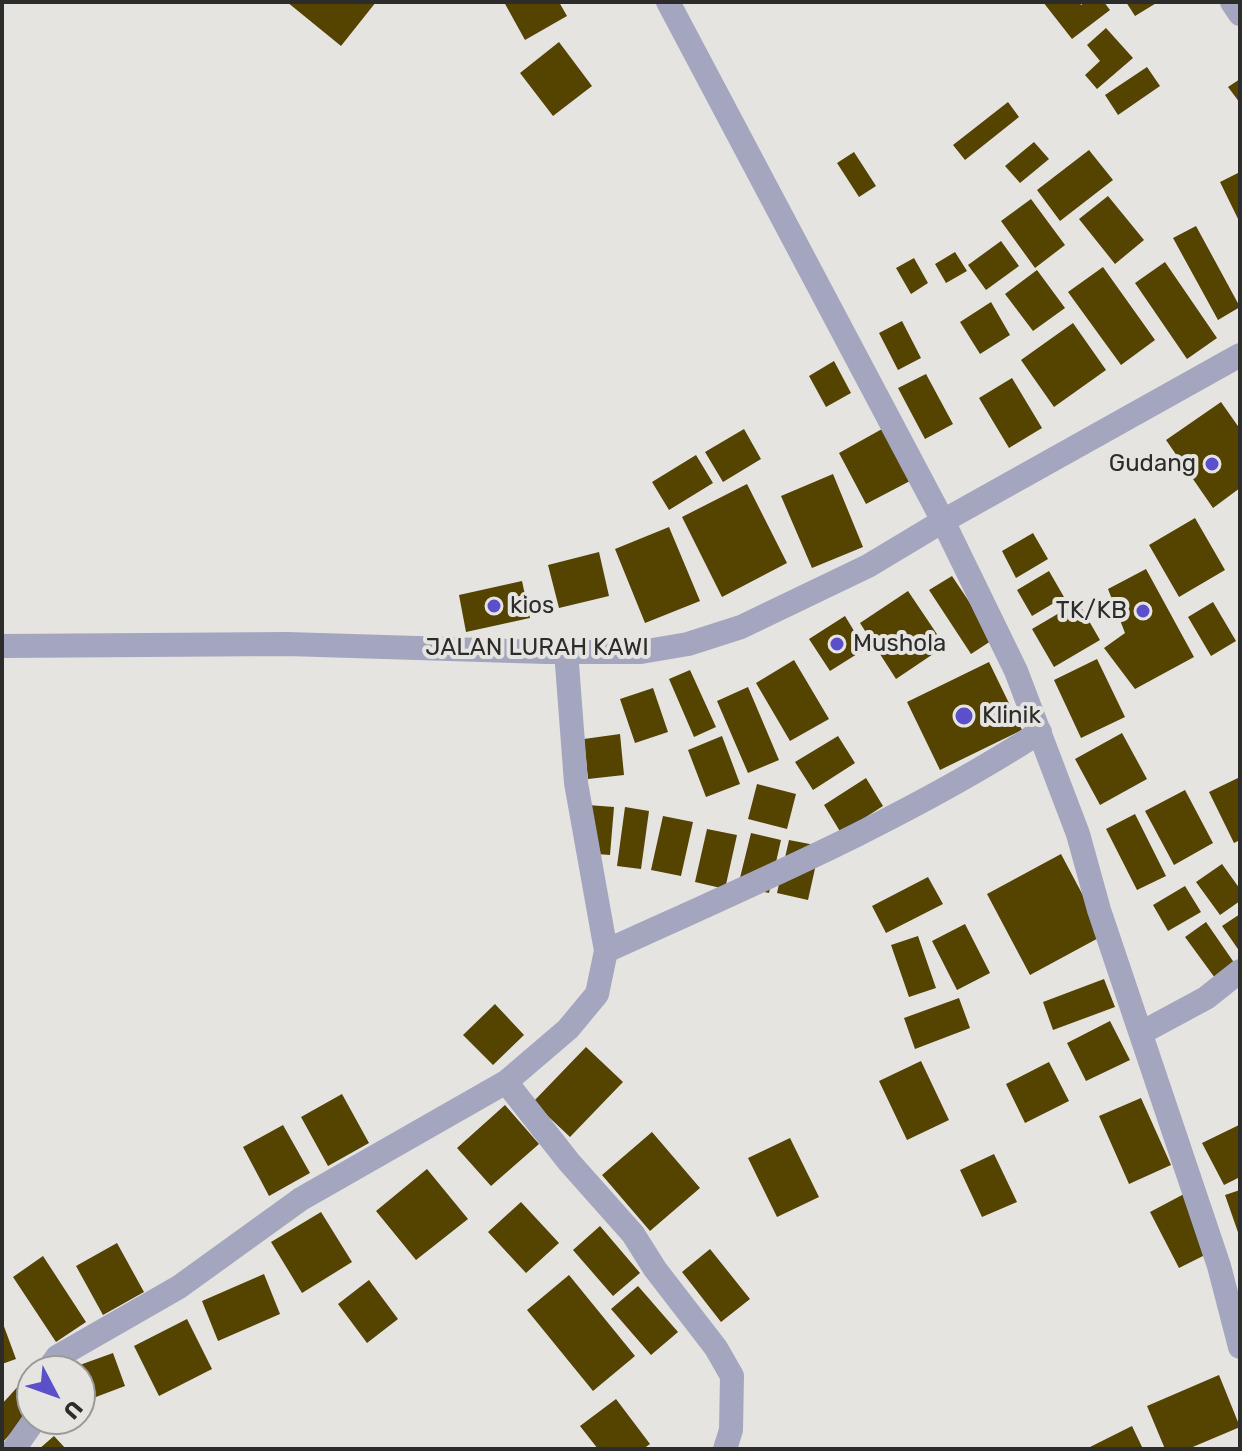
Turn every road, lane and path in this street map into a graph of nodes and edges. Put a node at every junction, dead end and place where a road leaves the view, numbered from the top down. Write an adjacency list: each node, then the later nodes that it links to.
1 (668, 2): 5 (street)
2 (1232, 2): 3 (street)
3 (1240, 14)
4 (1240, 355): 5 (street, JALAN LURAH KAWI)
5 (943, 521): 7 (street, JALAN LURAH KAWI); 8 (street)
6 (2, 646): 7 (street, JALAN LURAH KAWI)
7 (566, 651): 9 (street)
8 (1040, 732): 9 (street); 11 (street)
9 (606, 951): 12 (street)
10 (1240, 971): 11 (street)
11 (1141, 1033): 13 (street)
12 (506, 1082): 14 (street); 15 (street)
13 (1240, 1347)
14 (60, 1355)
15 (725, 1449)

